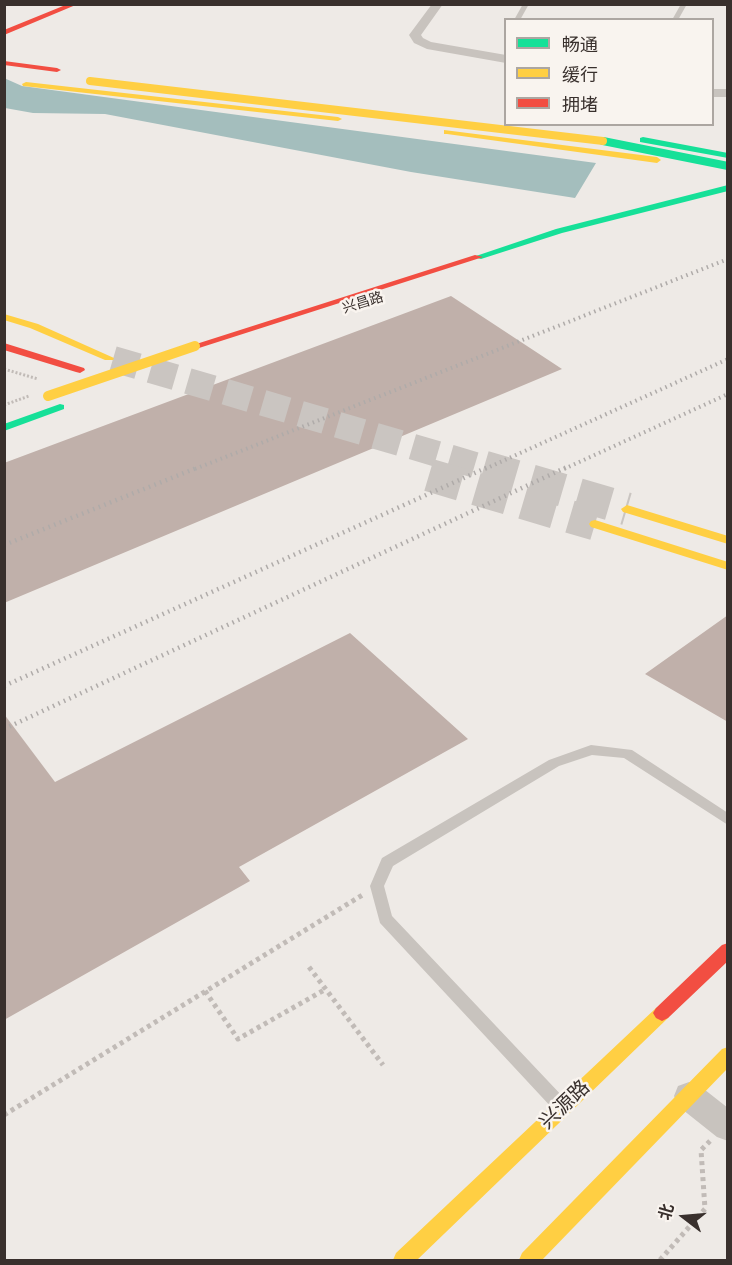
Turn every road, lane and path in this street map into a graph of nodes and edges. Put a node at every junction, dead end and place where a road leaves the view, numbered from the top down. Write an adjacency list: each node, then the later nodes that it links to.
1 (43, 4): 8 (main road)
2 (75, 4): 9 (main road)
3 (438, 4): 10 (street)
4 (526, 4): 6 (lane)
5 (684, 4): 7 (lane)
6 (518, 18)
7 (676, 18)
8 (4, 21)
9 (4, 33)
10 (504, 58)
11 (4, 63): 12 (main road)
12 (45, 68): 13 (main road); 13 (main road)
13 (79, 75): 14 (main road); 17 (main road, bridge); 18 (main road)
14 (504, 120)
15 (550, 126): 16 (main road)
16 (728, 156)
17 (728, 166)
18 (728, 171)
19 (728, 188): 24 (main road, 兴昌路)
20 (728, 198): 24 (main road, 兴昌路)
21 (4, 317): 22 (main road)
22 (4, 328)
23 (4, 346): 25 (main road)
24 (200, 350): 28 (main road, 兴昌路, bridge); 29 (main road, 兴昌路)
25 (4, 355)
26 (4, 369): 27 (path)
27 (48, 382)
28 (4, 412)
29 (4, 428)
30 (627, 509): 32 (main road)
31 (595, 524): 33 (main road)
32 (728, 540)
33 (728, 566)
34 (728, 820): 35 (lane)
35 (377, 886): 39 (path); 43 (lane)
36 (728, 950): 43 (main road, 兴源路)
37 (309, 967): 38 (path)
38 (326, 989): 39 (path); 41 (path)
39 (205, 991): 44 (path)
40 (728, 1055): 42 (main road)
41 (382, 1065)
42 (688, 1096): 45 (street); 47 (main road)
43 (562, 1107): 46 (main road, 兴源路)
44 (4, 1115)
45 (726, 1126): 48 (path)
46 (403, 1260)
47 (529, 1260)
48 (660, 1260)

